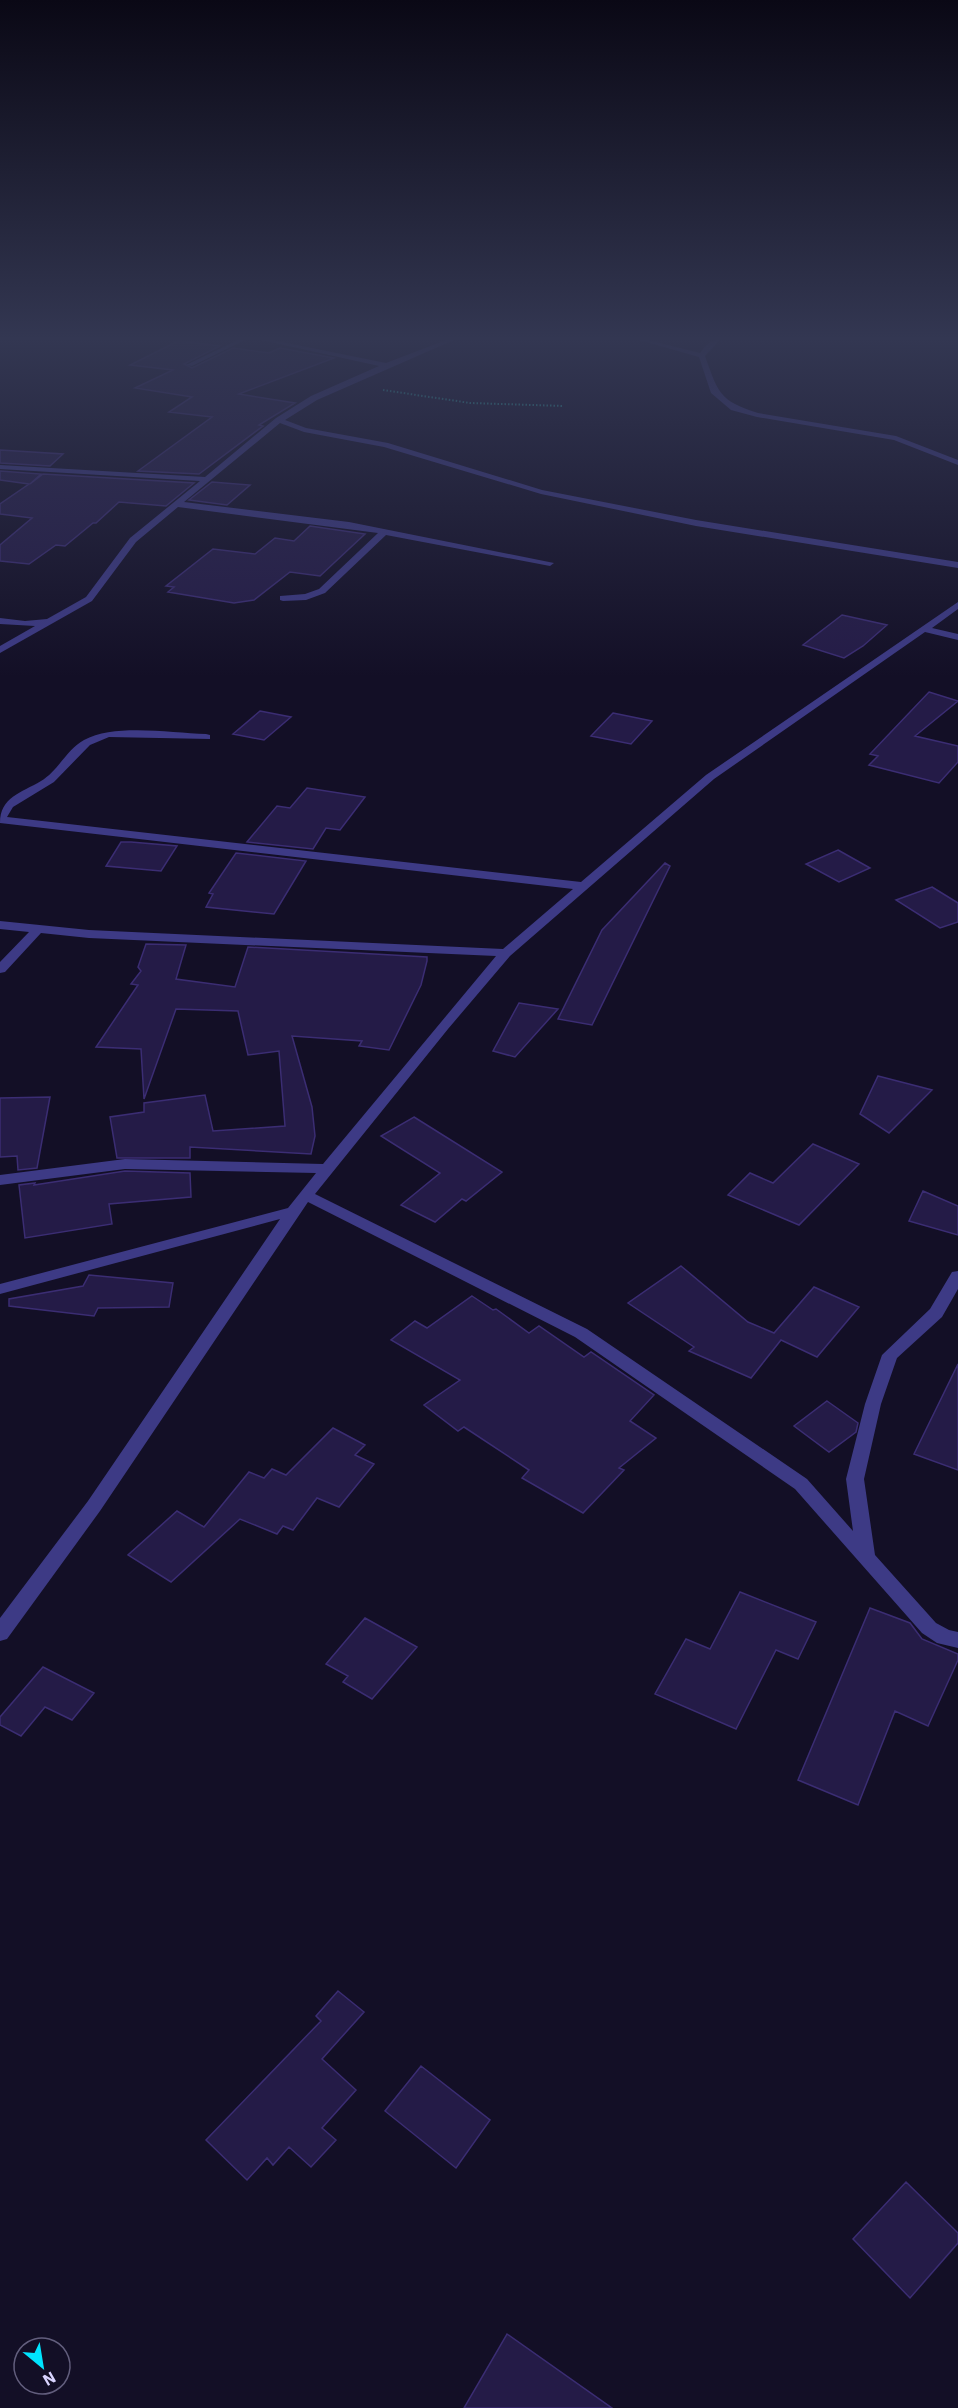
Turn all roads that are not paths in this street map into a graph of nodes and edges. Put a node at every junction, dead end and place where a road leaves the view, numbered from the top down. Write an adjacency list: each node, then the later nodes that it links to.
1 (239, 452): 6 (street)
2 (410, 452): 10 (street)
3 (932, 452): 4 (street)
4 (958, 463)
5 (0, 467): 6 (street)
6 (207, 479): 7 (street)
7 (176, 504): 8 (street); 12 (street)
8 (384, 532): 9 (street); 11 (street)
9 (550, 563)
10 (958, 565)
11 (283, 598)
12 (88, 599): 14 (street); 17 (street)
13 (958, 605): 15 (street)
14 (0, 621)
15 (925, 629): 16 (street); 20 (street)
16 (958, 637)
17 (0, 650)
18 (206, 737): 19 (street)
19 (0, 820): 20 (street)
20 (582, 886): 23 (street)
21 (0, 925): 22 (street)
22 (38, 929): 23 (street); 24 (street)
23 (506, 953): 25 (street)
24 (0, 969)
25 (329, 1169): 26 (street); 27 (street)
26 (0, 1180)
27 (307, 1196): 28 (street); 31 (street)
28 (293, 1211): 30 (street); 32 (street)
29 (958, 1276): 31 (street)
30 (0, 1289)
31 (866, 1557): 33 (street)
32 (0, 1633)
33 (958, 1640)

